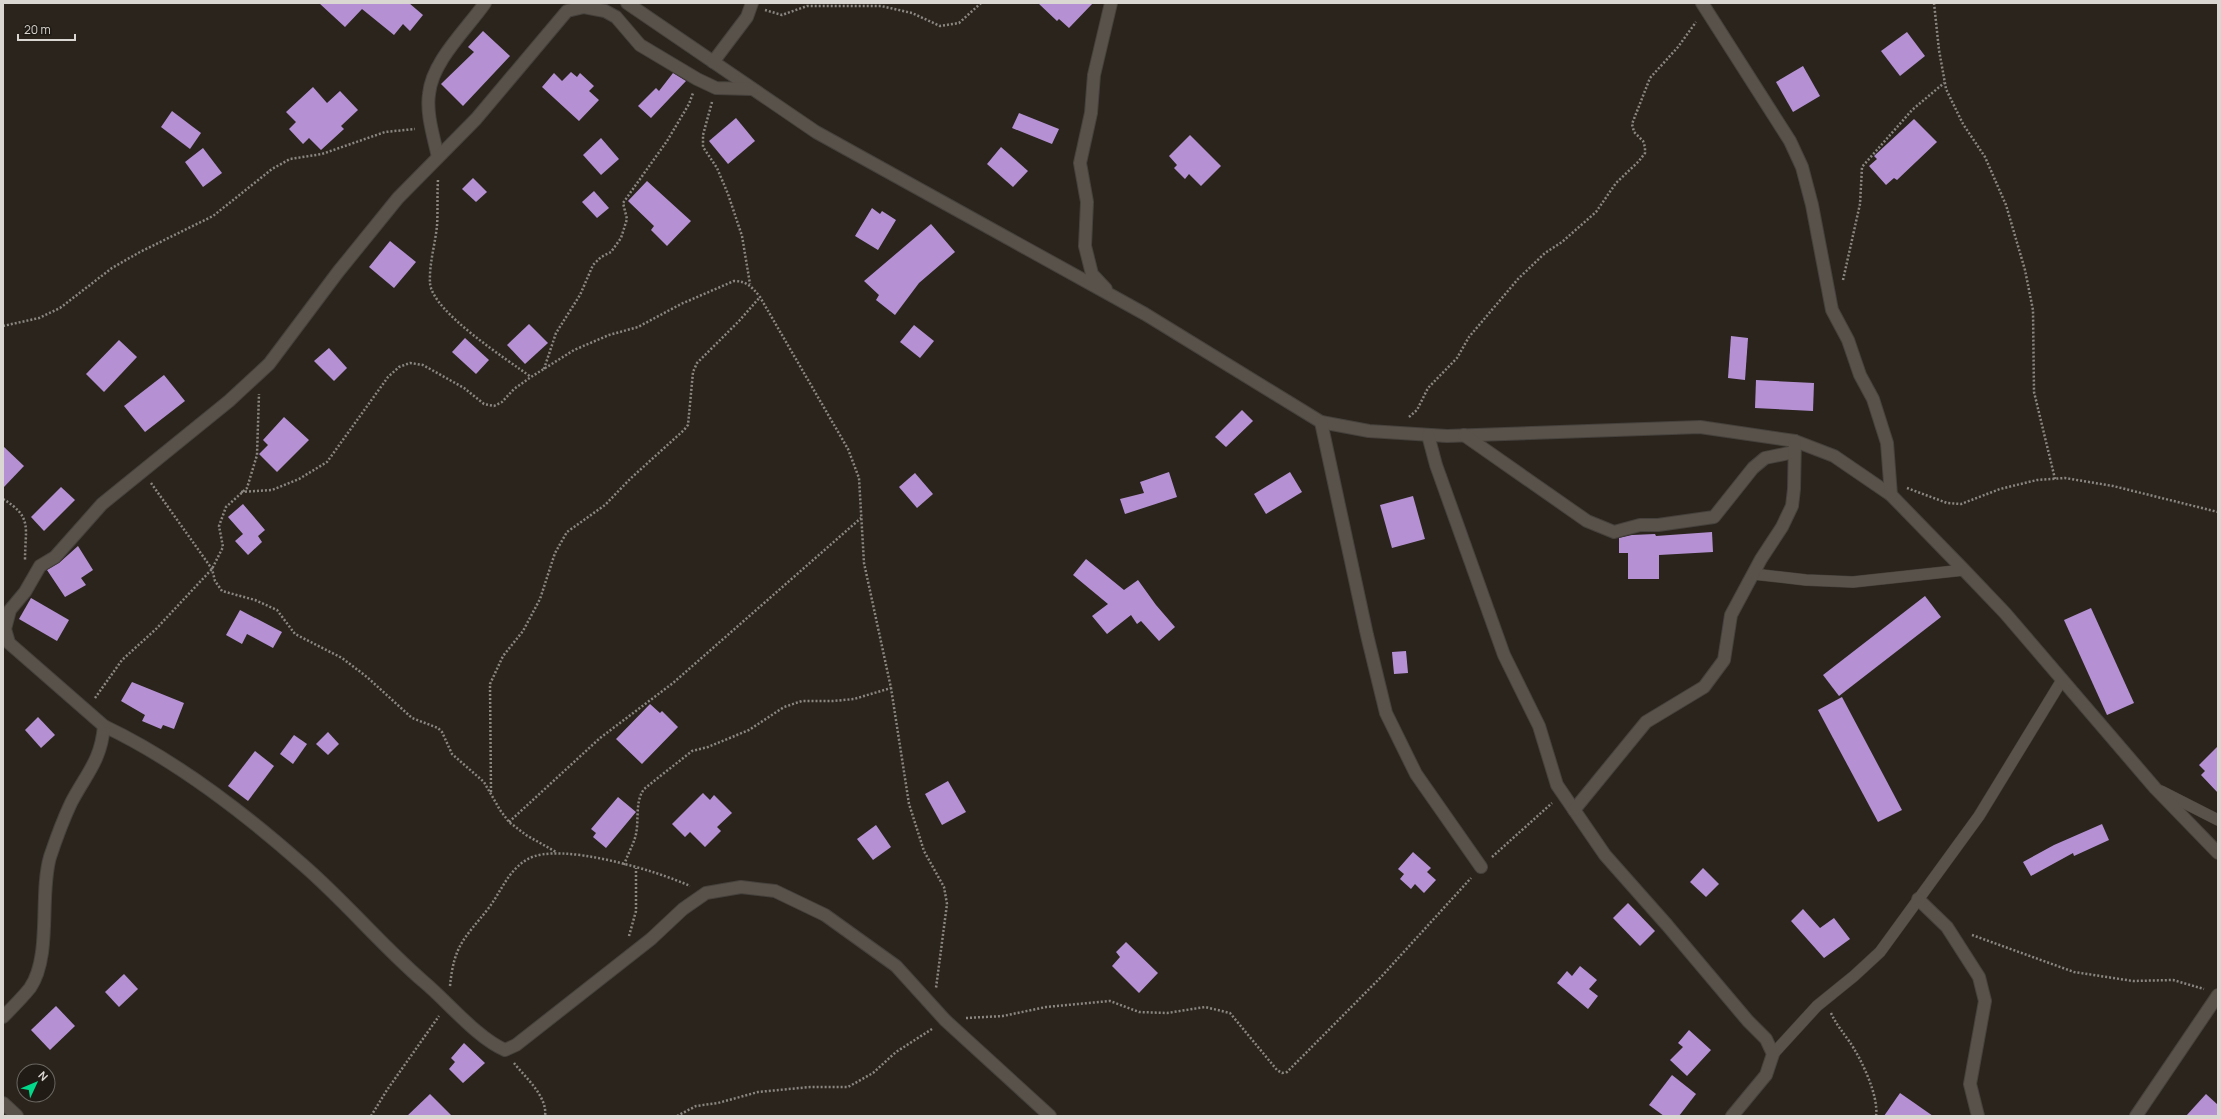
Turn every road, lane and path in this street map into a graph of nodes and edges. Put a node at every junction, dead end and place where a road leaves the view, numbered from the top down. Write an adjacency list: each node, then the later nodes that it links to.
1 (485, 3): 14 (street)
2 (627, 3): 9 (street)
3 (752, 3): 8 (street)
4 (981, 3): 8 (path)
5 (1112, 3): 18 (street)
6 (1934, 3): 11 (path)
7 (1704, 6): 25 (path); 31 (street)
8 (747, 17): 9 (street)
9 (713, 62): 13 (street)
10 (697, 79): 12 (street); 15 (street); 21 (path)
11 (1944, 84): 16 (path); 30 (path)
12 (716, 88): 13 (street); 17 (path)
13 (752, 89): 18 (street)
14 (432, 130): 15 (street); 20 (path)
15 (438, 158): 22 (street); 23 (path)
16 (1842, 282)
17 (751, 285): 19 (path); 21 (path)
18 (1113, 296): 24 (street)
19 (760, 297): 36 (path); 46 (path)
20 (3, 326)
21 (544, 369): 23 (path)
22 (259, 373): 29 (street); 32 (path)
23 (531, 377): 32 (path)
24 (1320, 422): 25 (street); 54 (street)
25 (1394, 432): 26 (street)
26 (1428, 435): 27 (street); 47 (street)
27 (1464, 435): 28 (street); 28 (street)
28 (1794, 447): 33 (street); 40 (street)
29 (143, 469): 38 (path); 43 (street)
30 (2055, 479): 31 (path); 35 (path)
31 (1890, 482): 33 (street)
32 (241, 492): 38 (path)
33 (1891, 495): 39 (street)
34 (3, 499): 37 (path)
35 (2218, 512)
36 (862, 518): 42 (path); 50 (path)
37 (25, 563)
38 (212, 569): 43 (path); 46 (path)
39 (1964, 570): 40 (lane); 41 (street)
40 (1753, 574): 48 (street)
41 (2062, 680): 45 (street); 57 (lane)
42 (891, 688): 53 (path); 63 (path)
43 (91, 714): 44 (street)
44 (104, 726): 62 (street); 64 (street)
45 (2155, 788): 49 (lane); 52 (street)
46 (491, 792): 50 (path)
47 (1563, 793): 48 (street); 54 (path)
48 (1574, 810): 67 (street)
49 (2218, 820)
50 (510, 822): 51 (path)
51 (556, 852): 53 (path); 62 (path)
52 (2218, 853)
53 (624, 865): 55 (path)
54 (1481, 867): 65 (path)
55 (636, 868): 56 (path); 59 (path)
56 (706, 893): 59 (street); 63 (street)
57 (1918, 899): 58 (street); 61 (lane)
58 (1947, 927): 60 (path); 76 (street)
59 (628, 956): 66 (street)
60 (2214, 993): 77 (street)
61 (1825, 1000): 67 (lane); 75 (path)
62 (448, 1003): 66 (street); 70 (path)
63 (933, 1006): 65 (street)
64 (3, 1017)
65 (945, 1020): 72 (path); 73 (street)
66 (504, 1050): 71 (path)
67 (1773, 1054): 74 (street)
68 (3, 1103): 69 (street)
69 (17, 1116)
70 (371, 1116)
71 (546, 1116)
72 (677, 1116)
73 (1050, 1116)
74 (1732, 1116)
75 (1876, 1116)
76 (1978, 1116)
77 (2136, 1116)

